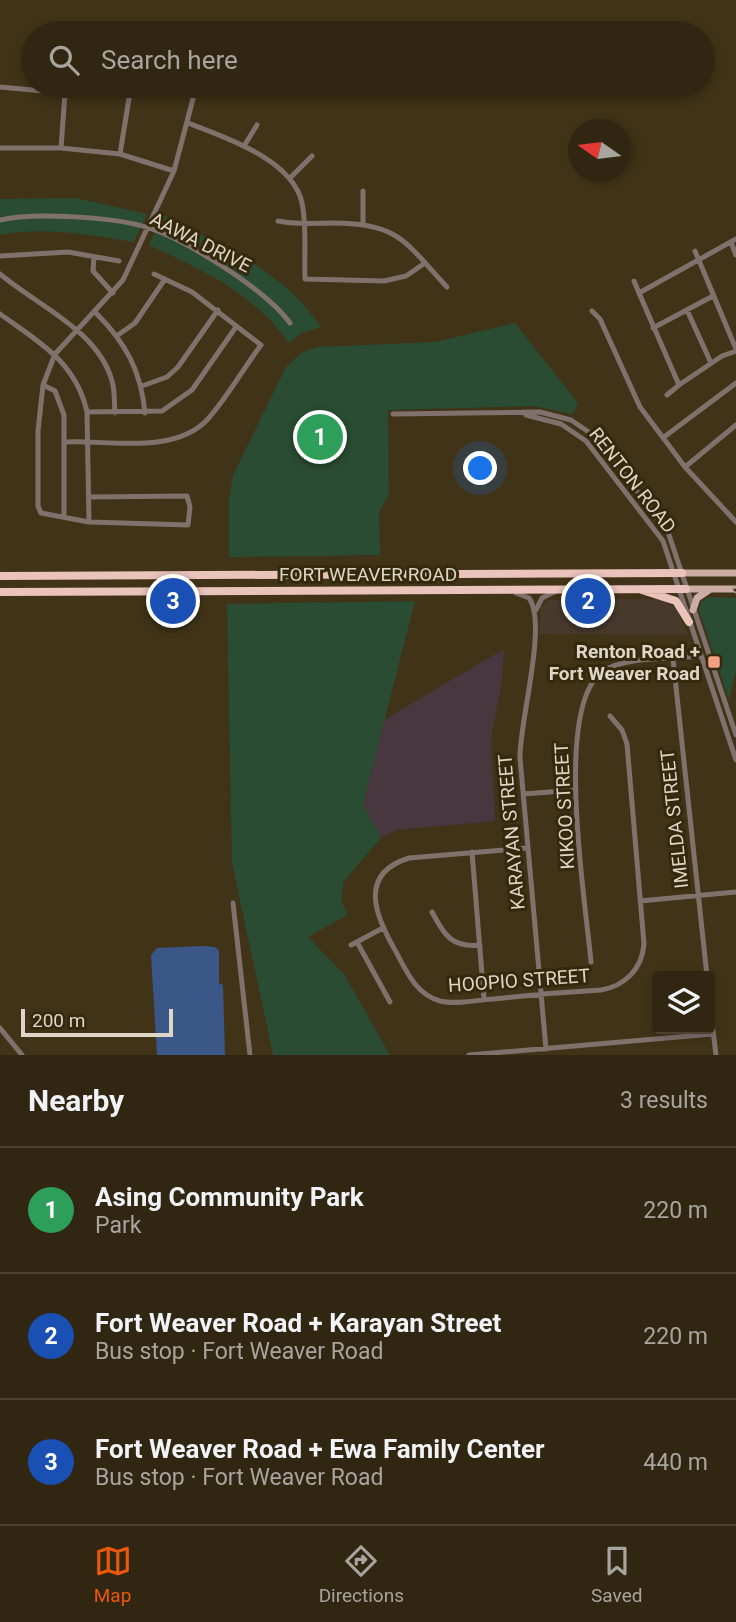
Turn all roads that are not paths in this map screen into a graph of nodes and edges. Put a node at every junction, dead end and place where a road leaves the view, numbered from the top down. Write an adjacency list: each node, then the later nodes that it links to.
1 (0, 87): 2 (street)
2 (21, 89)
3 (65, 98): 10 (street)
4 (129, 98): 11 (street)
5 (193, 98): 6 (street)
6 (188, 122): 8 (street); 13 (street)
7 (257, 125): 8 (street)
8 (244, 146): 14 (street)
9 (0, 148): 10 (street)
10 (61, 148): 11 (street)
11 (120, 154): 13 (street)
12 (312, 156): 14 (street)
13 (174, 171): 20 (street)
14 (292, 176): 18 (street)
15 (363, 191): 19 (street)
16 (0, 219): 20 (street, AAWA DRIVE)
17 (278, 222): 18 (street)
18 (303, 223): 19 (street); 28 (street)
19 (363, 223): 28 (street)
20 (149, 228): 34 (street); 42 (street, AAWA DRIVE)
21 (733, 240): 23 (street); 26 (street)
22 (695, 251): 26 (street)
23 (736, 255)
24 (0, 256): 25 (street)
25 (94, 257): 27 (street); 34 (street)
26 (698, 260): 35 (street); 36 (street)
27 (119, 261)
28 (425, 263): 33 (street)
29 (0, 274): 45 (street)
30 (154, 274): 31 (street)
31 (165, 279): 37 (street); 46 (street)
32 (634, 281): 35 (street)
33 (447, 287)
34 (113, 293): 40 (street)
35 (639, 293): 44 (street)
36 (713, 296): 38 (street); 47 (street)
37 (218, 310): 43 (street); 53 (street)
38 (687, 310): 44 (street); 49 (street)
39 (592, 311): 61 (street)
40 (96, 313): 45 (street); 46 (street)
41 (0, 314): 48 (street)
42 (290, 323)
43 (236, 327): 57 (street); 62 (street)
44 (653, 328): 52 (street)
45 (78, 331): 48 (street); 56 (street)
46 (118, 335): 53 (street)
47 (736, 350): 49 (street)
48 (55, 354): 51 (street); 55 (street)
49 (711, 363): 52 (street)
50 (736, 383): 61 (street)
51 (43, 385): 63 (street); 66 (street)
52 (679, 385): 54 (street)
53 (142, 386): 57 (street)
54 (667, 395)
55 (87, 412): 56 (street); 62 (street)
56 (115, 413): 57 (street)
57 (145, 413)
58 (393, 414): 59 (street, RENTON ROAD)
59 (523, 414): 70 (street, RENTON ROAD); 70 (street, RENTON ROAD)
60 (736, 425): 64 (street)
61 (664, 438): 64 (street)
62 (88, 441): 63 (street); 65 (street)
63 (66, 442): 66 (street)
64 (685, 467): 68 (street)
65 (89, 496): 67 (street); 67 (street)
66 (64, 517): 67 (street)
67 (89, 522)
68 (736, 522)
69 (736, 573): 70 (main road, FORT WEAVER ROAD)
70 (678, 575): 71 (highway, FORT WEAVER ROAD); 72 (highway); 74 (street, RENTON ROAD)
71 (0, 576)
72 (640, 588): 73 (highway, FORT WEAVER ROAD); 74 (highway, FORT WEAVER ROAD); 81 (highway)
73 (561, 589): 77 (highway, FORT WEAVER ROAD); 80 (street)
74 (683, 589): 75 (main road, FORT WEAVER ROAD); 79 (street, RENTON ROAD); 81 (street, RENTON ROAD)
75 (712, 589): 76 (main road, FORT WEAVER ROAD); 79 (main road)
76 (736, 589)
77 (506, 590): 78 (highway, FORT WEAVER ROAD); 80 (street)
78 (0, 592)
79 (693, 610): 84 (street, RENTON ROAD)
80 (535, 613): 90 (street, KARAYAN STREET)
81 (689, 622): 82 (street, RENTON ROAD)
82 (701, 656): 83 (street, KIKOO STREET); 85 (street, RENTON ROAD)
83 (673, 659): 89 (street, KIKOO STREET); 94 (street, IMELDA STREET)
84 (724, 700): 85 (street); 87 (street, RENTON ROAD)
85 (716, 702): 88 (street, RENTON ROAD)
86 (610, 716): 95 (street, HOOPIO STREET)
87 (736, 735)
88 (736, 760)
89 (576, 790): 90 (street); 100 (street, KIKOO STREET)
90 (523, 794): 91 (street, KARAYAN STREET)
91 (527, 848): 92 (street, HOOPIO STREET); 102 (street, KARAYAN STREET)
92 (472, 852): 98 (street, HOOPIO STREET); 99 (street)
93 (736, 892): 94 (street)
94 (698, 896): 95 (street); 101 (street, IMELDA STREET)
95 (640, 901): 102 (street, HOOPIO STREET)
96 (233, 903): 109 (street)
97 (432, 912): 99 (street)
98 (383, 928): 103 (street, HOOPIO STREET); 104 (street)
99 (480, 945): 103 (street)
100 (592, 962)
101 (706, 971)
102 (541, 995): 103 (street, HOOPIO STREET); 107 (street, KARAYAN STREET)
103 (485, 999)
104 (390, 1002)
105 (0, 1028): 108 (street)
106 (713, 1034): 107 (street); 111 (street)
107 (546, 1049): 110 (street)
108 (22, 1055)
109 (250, 1055)
110 (469, 1055)
111 (716, 1055)

